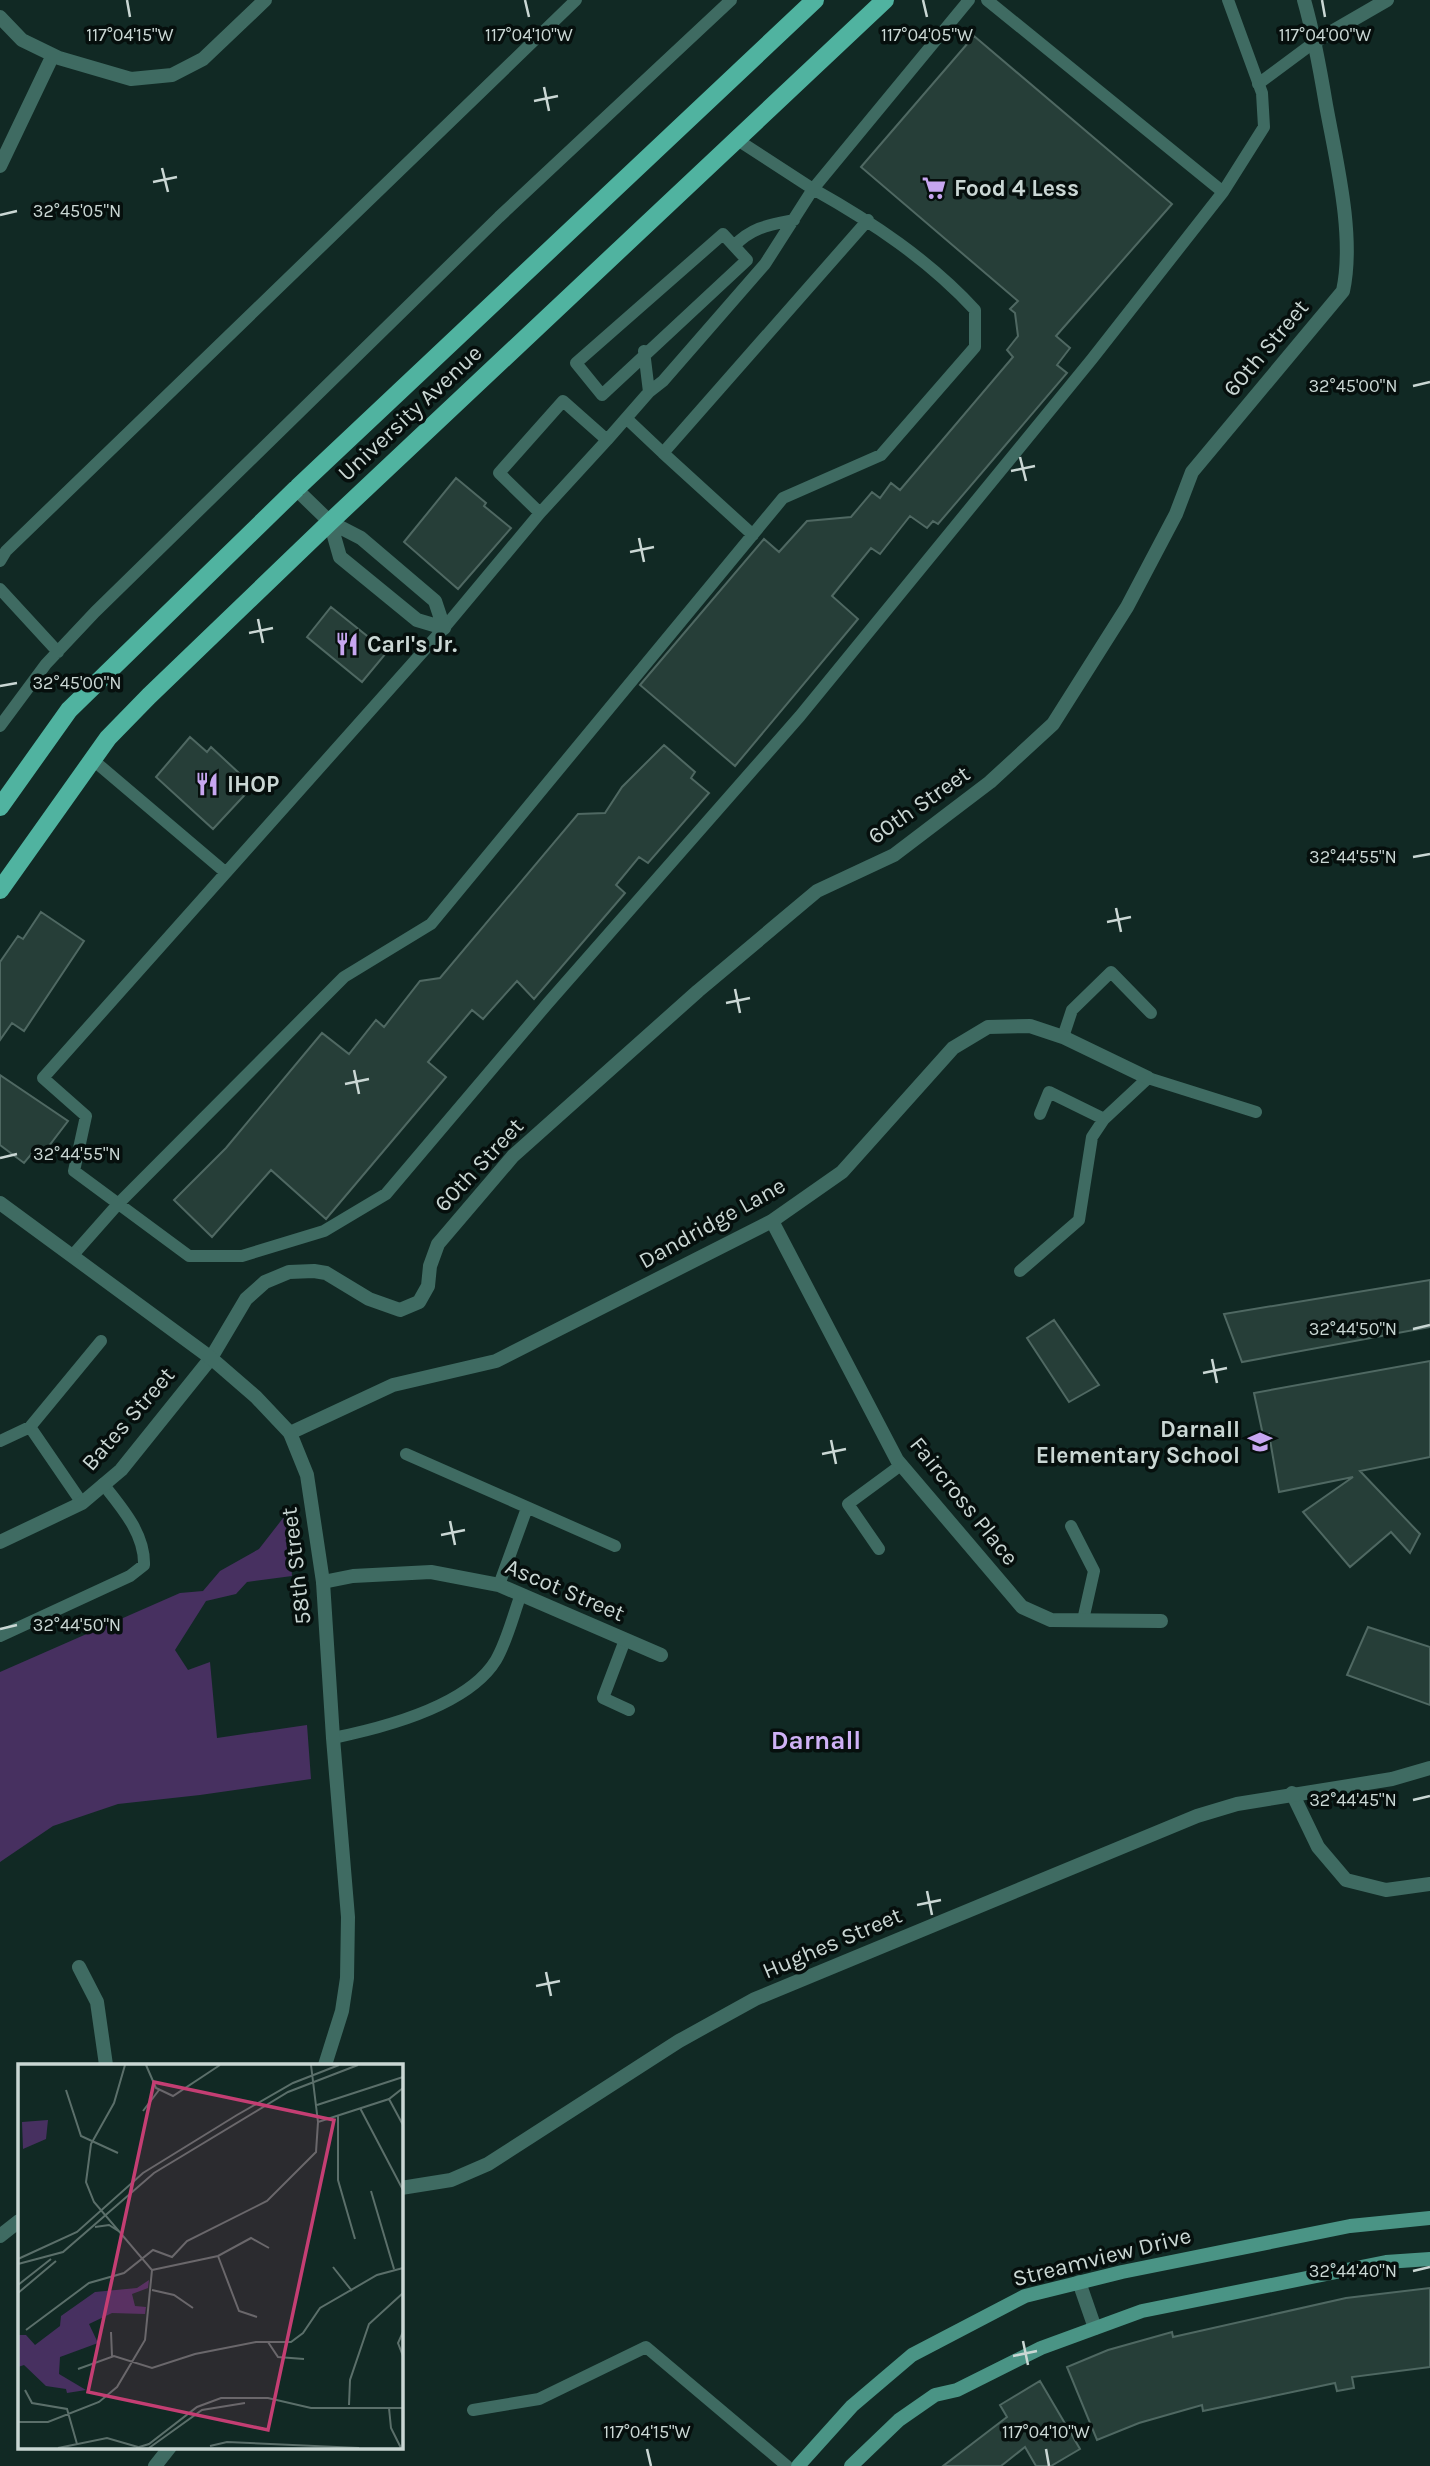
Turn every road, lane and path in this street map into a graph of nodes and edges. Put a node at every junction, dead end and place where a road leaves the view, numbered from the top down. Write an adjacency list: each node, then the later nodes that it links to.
1 (265, 0): 13 (street)
2 (576, 0): 31 (lane)
3 (731, 0): 34 (lane)
4 (815, 0): 27 (main road, University Avenue)
5 (885, 0): 15 (main road, University Avenue)
6 (969, 0): 17 (lane)
7 (987, 0): 18 (lane)
8 (1228, 0): 14 (lane)
9 (1304, 0): 12 (street, 60th Street)
10 (1387, 0): 12 (street)
11 (0, 17): 13 (street)
12 (1316, 41): 14 (lane); 52 (street, 60th Street)
13 (53, 55): 16 (street)
14 (1258, 83): 18 (lane)
15 (736, 139): 17 (lane); 29 (main road, University Avenue)
16 (0, 166)
17 (813, 189): 19 (lane); 20 (lane)
18 (1223, 192): 47 (lane)
19 (794, 219): 21 (lane); 23 (lane)
20 (868, 220): 26 (lane); 30 (lane)
21 (734, 246): 22 (lane); 22 (lane)
22 (644, 351): 23 (lane)
23 (649, 392): 24 (lane)
24 (626, 418): 25 (lane); 26 (lane)
25 (607, 440): 28 (lane); 28 (lane)
26 (663, 453): 30 (lane)
27 (297, 488): 29 (street); 37 (main road, University Avenue)
28 (540, 513): 33 (lane)
29 (330, 522): 33 (street); 33 (street); 36 (main road, University Avenue)
30 (753, 535): 47 (lane)
31 (0, 561)
32 (0, 589): 34 (lane)
33 (444, 628): 38 (lane)
34 (58, 652): 35 (lane)
35 (0, 726)
36 (93, 760): 38 (lane); 39 (main road, University Avenue)
37 (0, 807)
38 (225, 872): 47 (lane)
39 (0, 890)
40 (1151, 1013): 41 (lane)
41 (1063, 1037): 42 (street, Dandridge Lane); 48 (street, Dandridge Lane)
42 (1148, 1078): 43 (lane); 45 (lane)
43 (1256, 1112)
44 (1040, 1114): 45 (lane)
45 (1104, 1119): 50 (lane)
46 (0, 1203): 49 (street, 58th Street)
47 (118, 1204): 49 (lane)
48 (772, 1221): 54 (street, Dandridge Lane); 57 (street, Faircross Place)
49 (72, 1256): 52 (street, 58th Street)
50 (1020, 1270)
51 (102, 1341): 53 (lane)
52 (211, 1359): 54 (street, 58th Street); 58 (street, Bates Street)
53 (30, 1427): 55 (lane); 59 (lane)
54 (290, 1433): 65 (street, 58th Street)
55 (0, 1441)
56 (406, 1454): 60 (lane)
57 (901, 1465): 64 (lane); 68 (street, Faircross Place)
58 (103, 1485): 59 (street, Bates Street); 70 (lane)
59 (82, 1503): 62 (street, Bates Street)
60 (527, 1508): 63 (lane); 66 (lane)
61 (1072, 1526): 68 (lane)
62 (0, 1542)
63 (615, 1546)
64 (879, 1549)
65 (323, 1582): 66 (street, Ascot Street); 74 (street, 58th Street)
66 (499, 1584): 67 (street, Ascot Street)
67 (521, 1594): 71 (street, Ascot Street); 74 (lane)
68 (1083, 1620): 69 (street, Faircross Place)
69 (1161, 1621)
70 (0, 1636)
71 (625, 1640): 72 (street, Ascot Street); 73 (lane)
72 (661, 1655)
73 (629, 1710)
74 (332, 1738): 80 (street, 58th Street)
75 (1430, 1768): 76 (street, Hughes Street)
76 (1292, 1793): 77 (street); 81 (street, Hughes Street)
77 (1430, 1884)
78 (79, 1968): 79 (street)
79 (106, 2064)
80 (325, 2064)
81 (402, 2188)
82 (1430, 2218): 86 (main road, Streamview Drive)
83 (18, 2222): 84 (street)
84 (0, 2236)
85 (1430, 2259): 87 (main road)
86 (1079, 2282): 87 (street); 92 (main road, Streamview Drive)
87 (1095, 2328): 93 (main road)
88 (473, 2410): 91 (lane)
89 (169, 2448): 90 (street)
90 (155, 2466)
91 (787, 2466)
92 (798, 2466)
93 (851, 2466)

